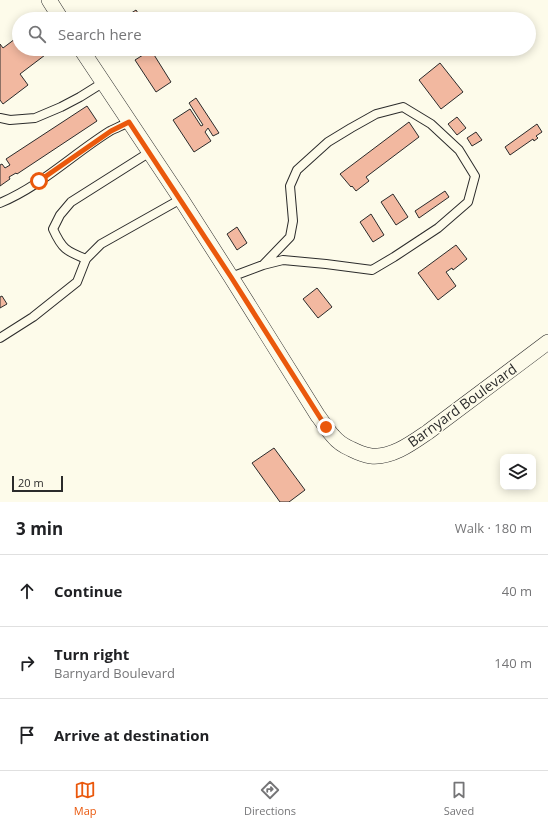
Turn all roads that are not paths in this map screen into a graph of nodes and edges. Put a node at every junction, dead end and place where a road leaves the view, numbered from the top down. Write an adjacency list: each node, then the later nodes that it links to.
1 (49, 0): 2 (street)
2 (57, 12)
3 (86, 56): 4 (street, Barnyard Boulevard)
4 (104, 82): 5 (lane); 6 (street, Barnyard Boulevard)
5 (0, 118)
6 (129, 122): 7 (street, Barnyard Boulevard); 9 (lane)
7 (150, 152): 8 (street, Barnyard Boulevard); 10 (lane)
8 (181, 199): 10 (lane); 12 (street, Barnyard Boulevard)
9 (0, 203)
10 (86, 259): 13 (lane)
11 (263, 265): 11 (lane); 12 (lane)
12 (231, 277): 14 (street, Barnyard Boulevard)
13 (0, 338)
14 (548, 342)

